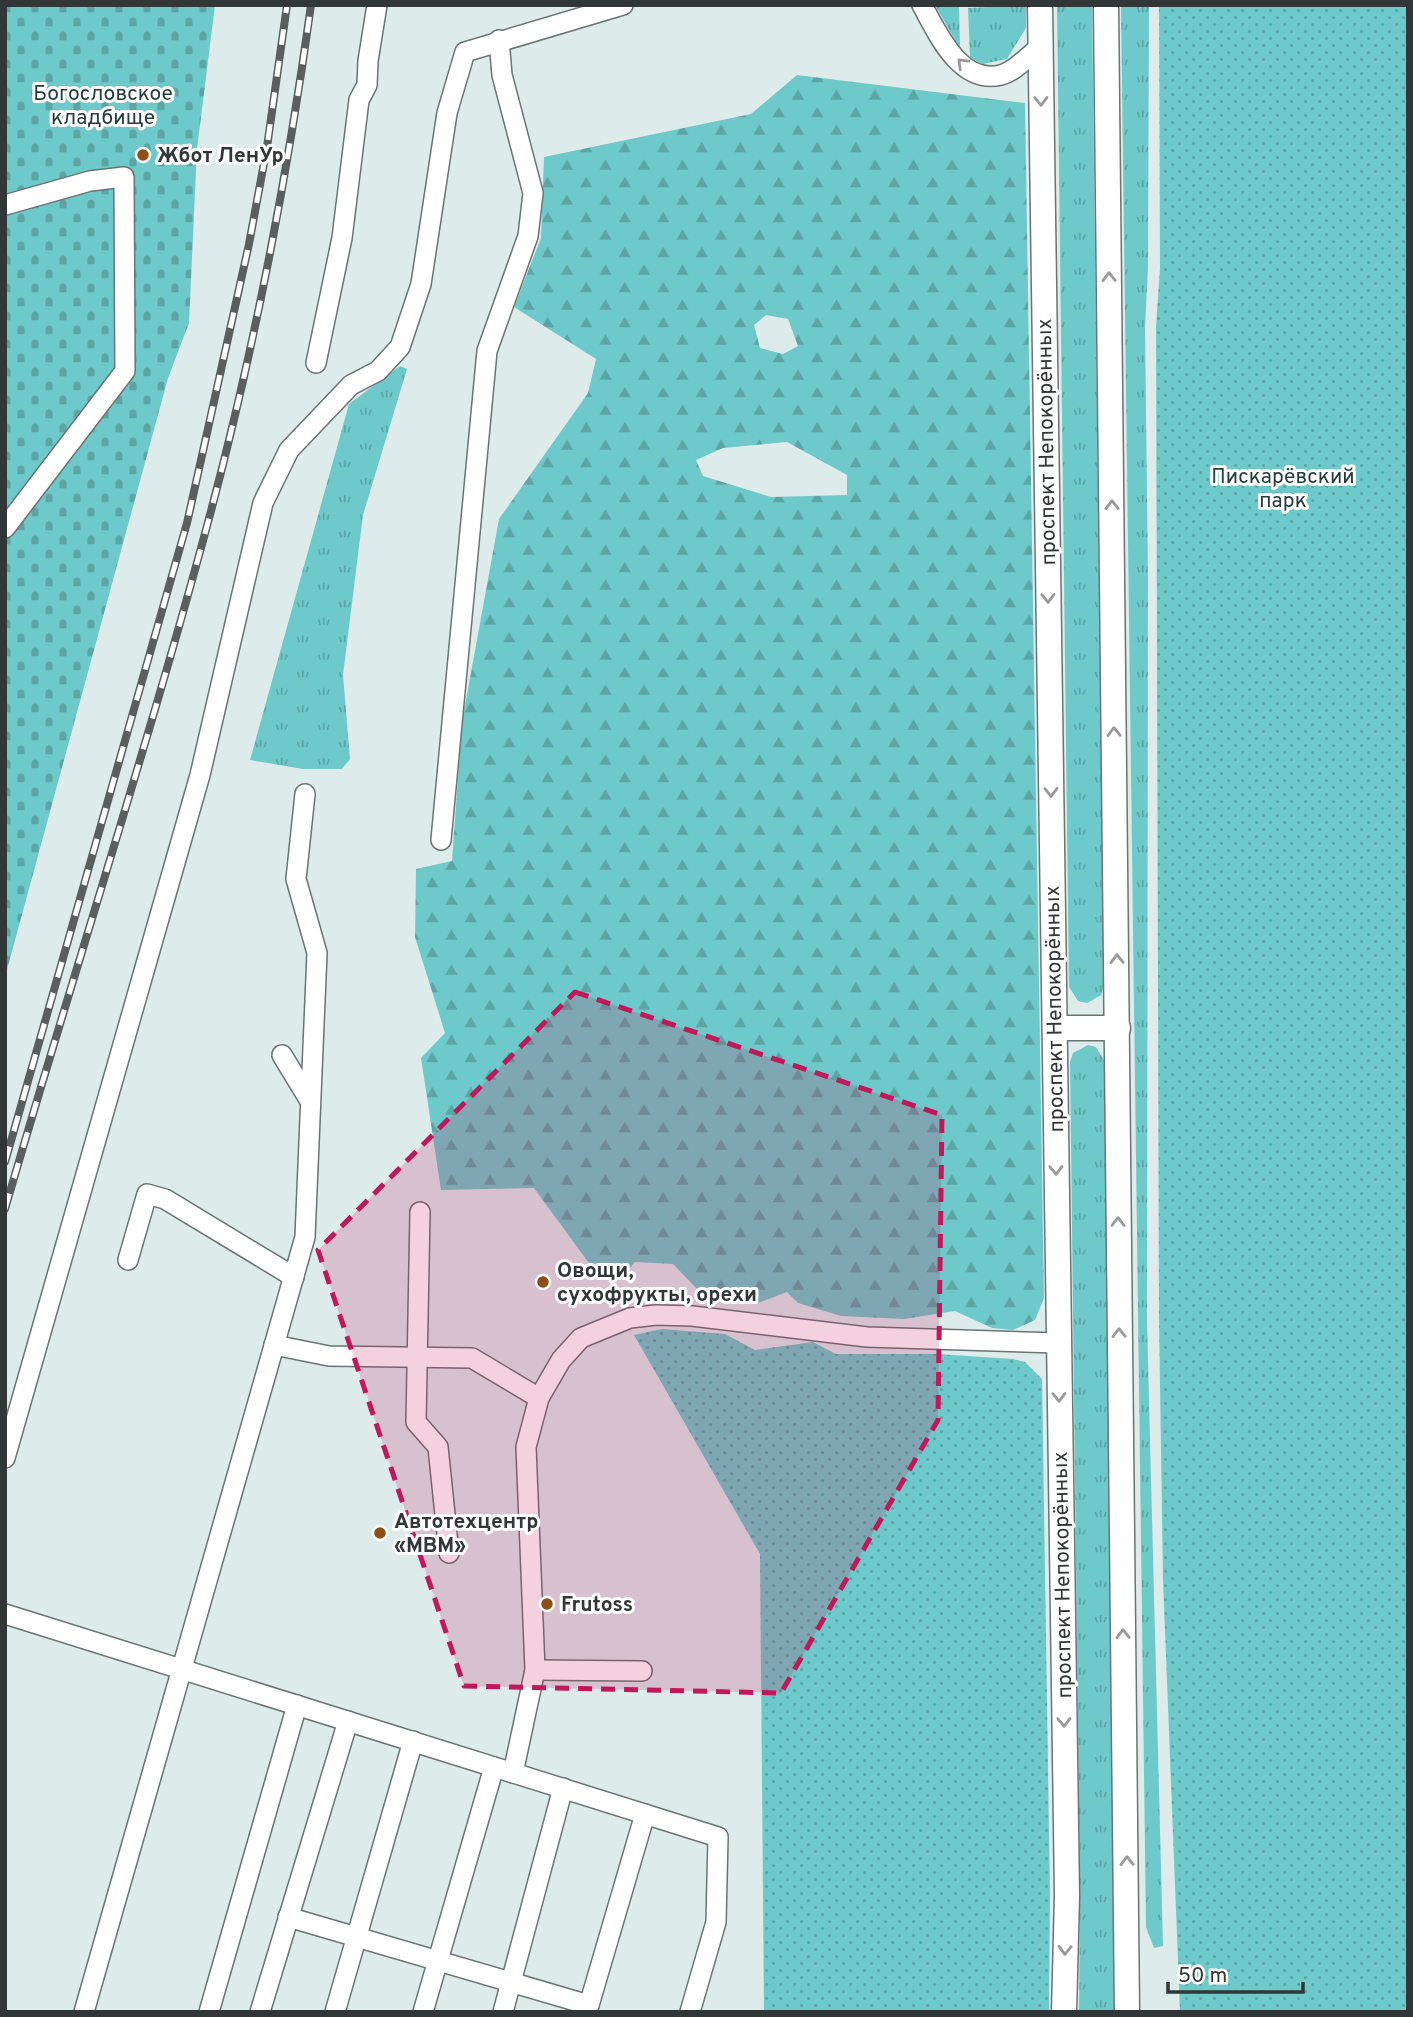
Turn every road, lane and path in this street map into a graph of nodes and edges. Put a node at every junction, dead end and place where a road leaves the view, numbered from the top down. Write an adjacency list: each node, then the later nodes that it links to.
1 (377, 5): 9 (street)
2 (623, 5): 6 (street)
3 (922, 5): 7 (street, one-way to 3)
4 (1041, 5): 7 (main road, проспект Непокорённых)
5 (1106, 5): 14 (main road, one-way to 5)
6 (499, 40): 12 (street); 24 (street)
7 (1041, 46): 13 (main road, проспект Непокорённых, one-way to 13)
8 (5, 205): 10 (street)
9 (316, 363)
10 (5, 527)
11 (305, 794): 16 (street)
12 (441, 840)
13 (1055, 1028): 14 (main road); 20 (main road, проспект Непокорённых, one-way to 20)
14 (1118, 1028): 49 (main road, one-way to 14)
15 (282, 1055): 16 (street)
16 (311, 1102): 19 (street)
17 (420, 1212): 22 (street)
18 (128, 1260): 19 (street)
19 (294, 1277): 21 (street)
20 (1058, 1343): 23 (street); 48 (main road, проспект Непокорённых, one-way to 48)
21 (274, 1345): 22 (street); 27 (street)
22 (417, 1357): 23 (street); 25 (street)
23 (539, 1398): 28 (street)
24 (5, 1458)
25 (449, 1553)
26 (5, 1614): 27 (street)
27 (180, 1667): 30 (street); 41 (street)
28 (536, 1670): 29 (street); 33 (street)
29 (642, 1671)
30 (297, 1705): 31 (street); 42 (street)
31 (348, 1721): 32 (street); 36 (street)
32 (413, 1741): 33 (street); 37 (street)
33 (503, 1770): 34 (street); 38 (street)
34 (563, 1788): 35 (street); 39 (street)
35 (645, 1814): 40 (street); 47 (street)
36 (288, 1917): 37 (street); 43 (street)
37 (357, 1937): 38 (street); 44 (street)
38 (438, 1961): 39 (street); 45 (street)
39 (511, 1982): 40 (street); 46 (street)
40 (588, 2008)
41 (84, 2012)
42 (209, 2012)
43 (260, 2012)
44 (335, 2012)
45 (423, 2012)
46 (503, 2012)
47 (690, 2012)
48 (1064, 2012)
49 (1127, 2012)

